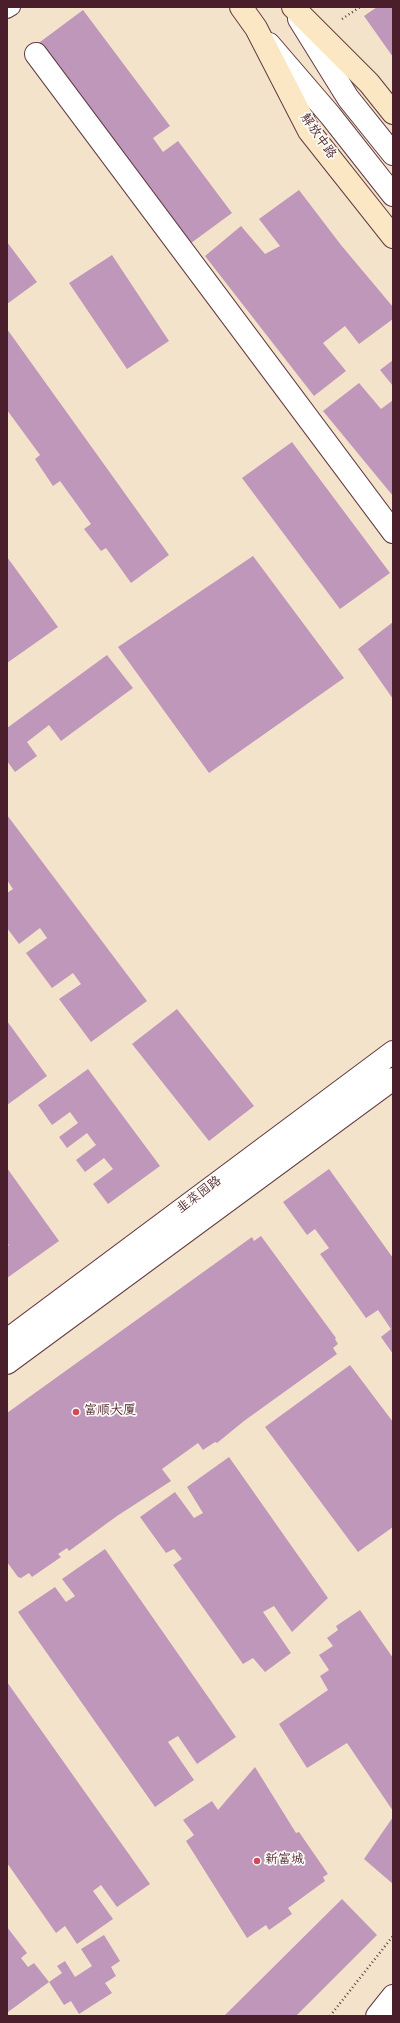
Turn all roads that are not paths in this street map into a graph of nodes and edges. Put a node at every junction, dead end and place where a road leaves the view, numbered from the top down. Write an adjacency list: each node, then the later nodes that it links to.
1 (12, 7): 4 (lane)
2 (241, 7): 5 (main road, 解放中路)
3 (292, 7): 7 (main road); 8 (street)
4 (7, 10)
5 (256, 28): 9 (street, 解放中路); 10 (main road, 解放中路)
6 (36, 54): 11 (street)
7 (393, 113)
8 (393, 154)
9 (393, 195)
10 (393, 237)
11 (393, 532)
12 (393, 1052): 14 (street, 韭菜园路)
13 (393, 1079): 15 (street, 韭菜园路)
14 (7, 1340)
15 (7, 1363)
16 (393, 1996): 17 (street)
17 (377, 2016)

